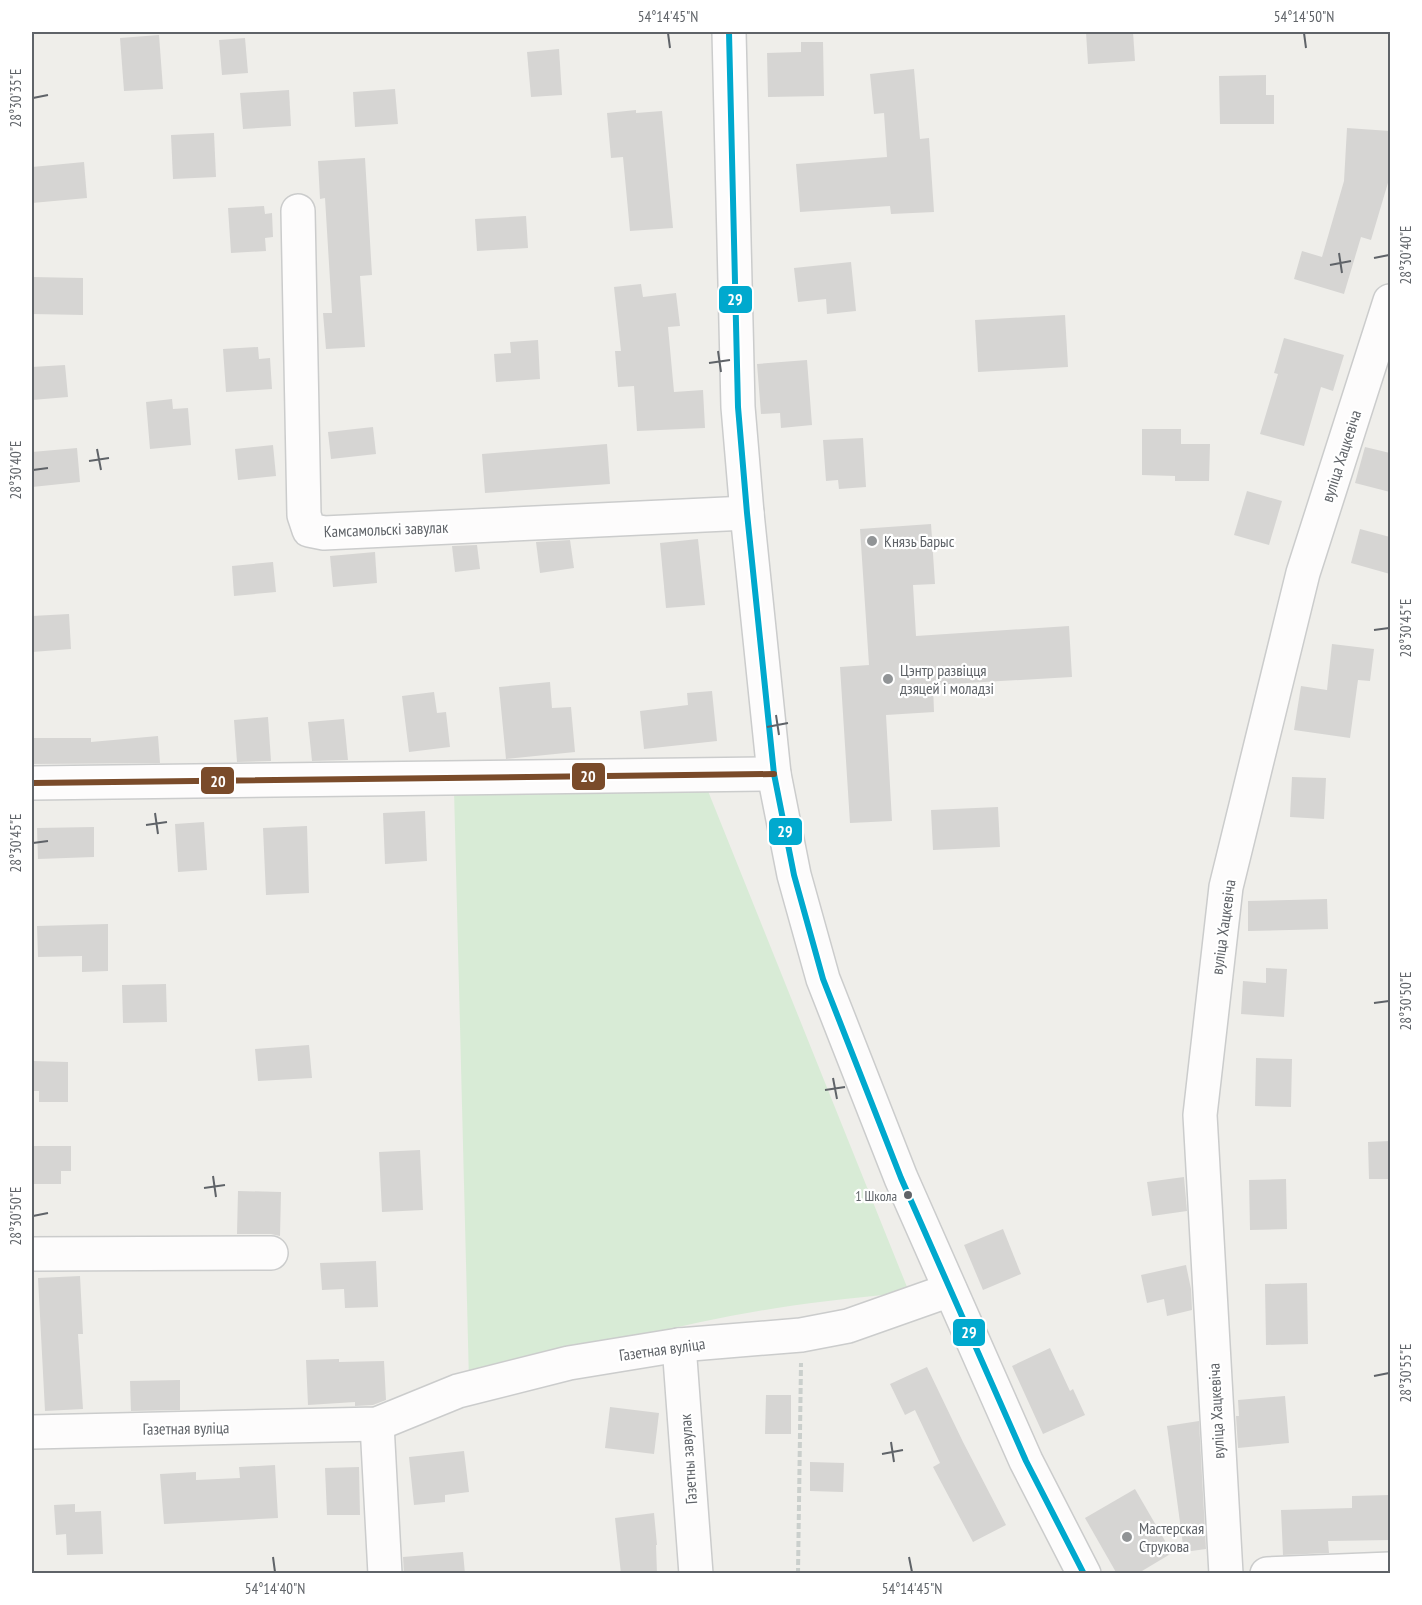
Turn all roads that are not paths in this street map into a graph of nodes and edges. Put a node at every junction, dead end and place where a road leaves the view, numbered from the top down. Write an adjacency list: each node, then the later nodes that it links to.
1 (729, 32): 4 (street)
2 (298, 211): 4 (street, Камсамольскі завулак)
3 (1390, 301): 17 (street, вуліца Хацкевіча)
4 (747, 513): 5 (street)
5 (774, 774): 6 (street); 9 (street)
6 (32, 783)
7 (271, 1253): 8 (street)
8 (32, 1254)
9 (950, 1290): 10 (street, Газетная вуліца); 16 (street)
10 (679, 1345): 11 (street, Газетная вуліца); 15 (street, Газетны завулак)
11 (377, 1424): 12 (street, Газетная вуліца); 14 (street)
12 (32, 1432)
13 (1390, 1569): 18 (street)
14 (385, 1574)
15 (696, 1574)
16 (1084, 1574)
17 (1226, 1574)
18 (1268, 1574)

